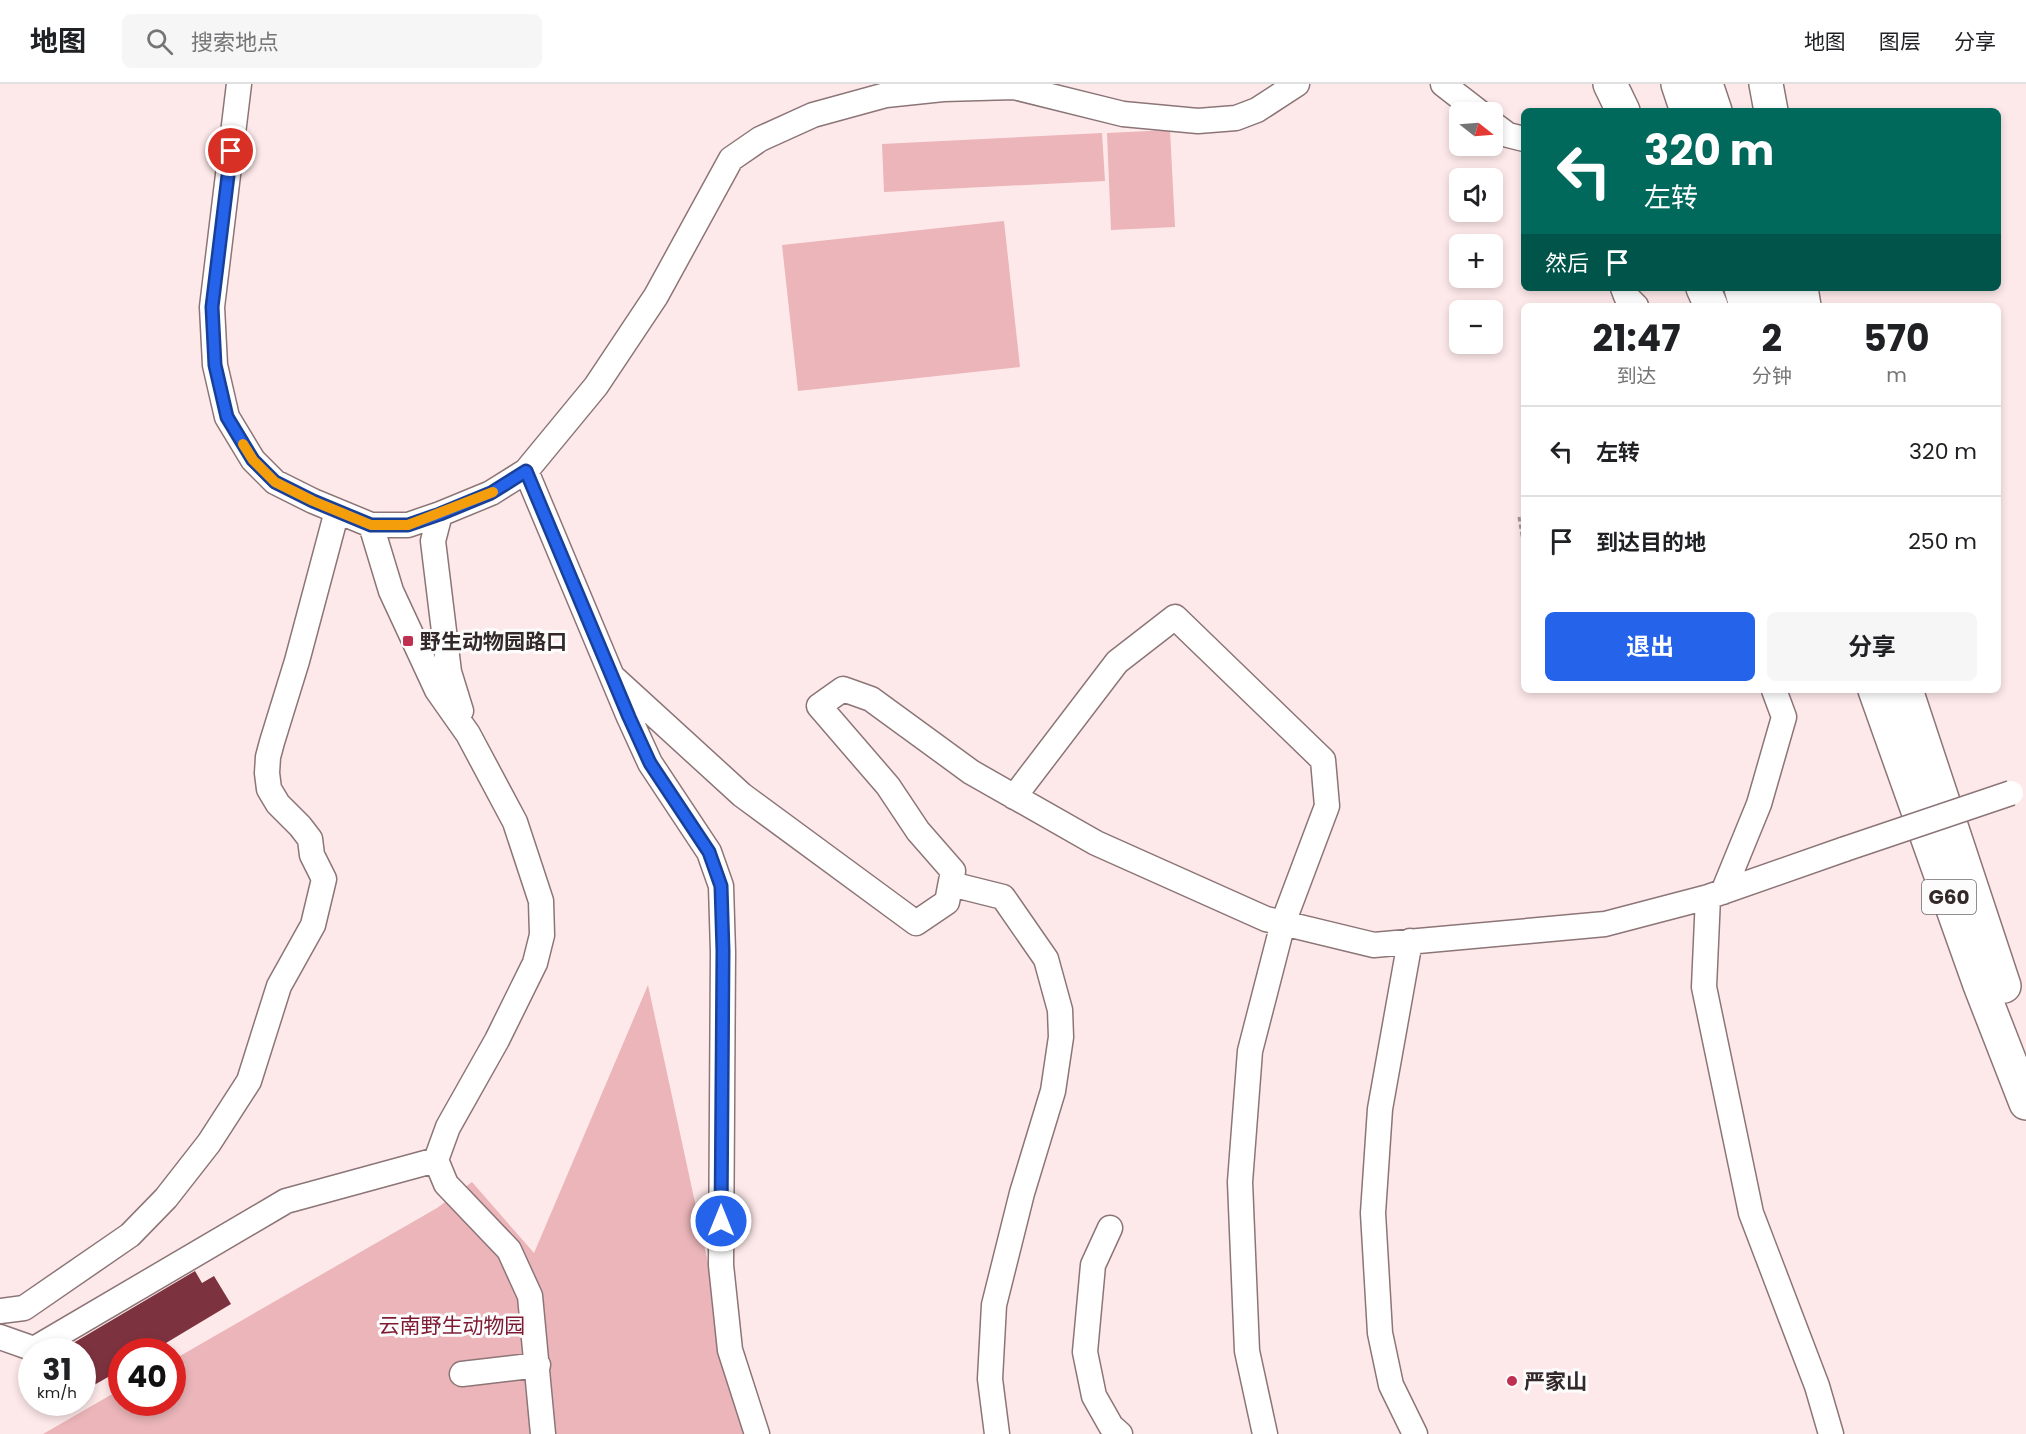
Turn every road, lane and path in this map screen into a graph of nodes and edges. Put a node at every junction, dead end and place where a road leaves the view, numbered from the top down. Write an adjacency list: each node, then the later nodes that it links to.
1 (239, 84): 19 (street)
2 (1297, 84): 8 (street)
3 (1443, 84): 9 (street)
4 (1610, 84): 10 (highway)
5 (1678, 84): 11 (highway)
6 (1706, 84): 12 (highway)
7 (1766, 84): 13 (highway)
8 (1014, 86): 18 (street)
9 (1466, 102)
10 (1622, 108)
11 (1686, 108)
12 (1714, 108)
13 (1770, 108)
14 (1503, 131): 15 (street)
15 (1521, 138)
16 (1624, 291): 17 (street)
17 (1633, 303)
18 (526, 471): 20 (street); 24 (street)
19 (337, 511): 22 (street); 39 (street)
20 (440, 514): 22 (street); 28 (street)
21 (1519, 517): 23 (path)
22 (371, 525): 28 (street)
23 (1521, 529)
24 (614, 678): 31 (street); 44 (street)
25 (1775, 693): 32 (street)
26 (1876, 693): 36 (highway, G60)
27 (1907, 693): 35 (highway, G60)
28 (468, 734): 37 (street)
29 (2011, 793): 32 (street, bridge)
30 (1014, 796): 31 (street); 33 (street); 33 (street)
31 (951, 884): 45 (street)
32 (1715, 895): 34 (street); 49 (street)
33 (1283, 923): 34 (street); 47 (street)
34 (1410, 942): 48 (street)
35 (2026, 1040)
36 (2026, 1103)
37 (436, 1160): 40 (street); 41 (street)
38 (1110, 1228): 46 (street)
39 (0, 1311)
40 (0, 1337)
41 (538, 1365): 42 (street); 43 (street)
42 (462, 1374)
43 (543, 1434)
44 (757, 1434)
45 (997, 1434)
46 (1119, 1434)
47 (1265, 1434)
48 (1415, 1434)
49 (1831, 1434)

